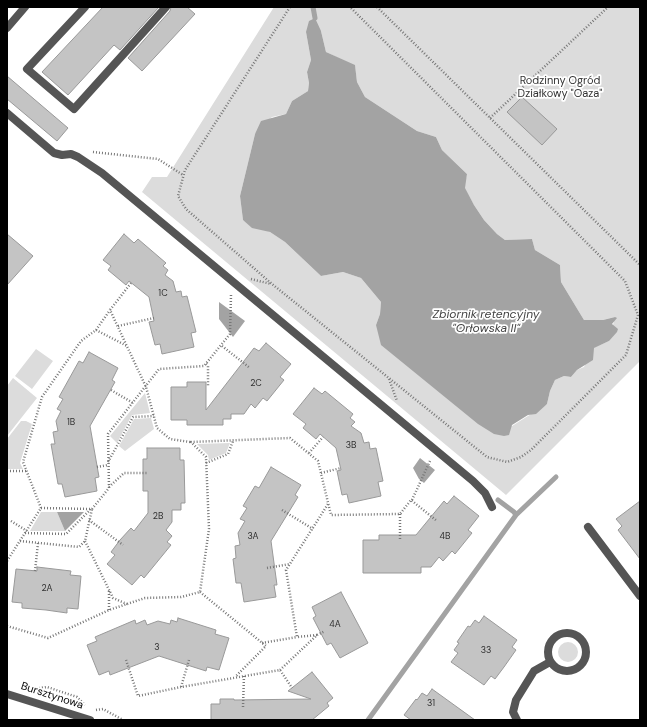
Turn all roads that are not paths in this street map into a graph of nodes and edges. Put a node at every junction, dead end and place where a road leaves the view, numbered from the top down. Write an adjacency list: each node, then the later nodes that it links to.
1 (26, 7): 4 (street)
2 (85, 7): 3 (street)
3 (166, 7)
4 (7, 28)
5 (7, 113): 6 (street)
6 (492, 507)
7 (588, 527): 8 (street)
8 (640, 596)
9 (550, 662): 9 (street); 12 (street)
10 (7, 694): 11 (street, Bursztynowa)
11 (90, 720)
12 (517, 720)

